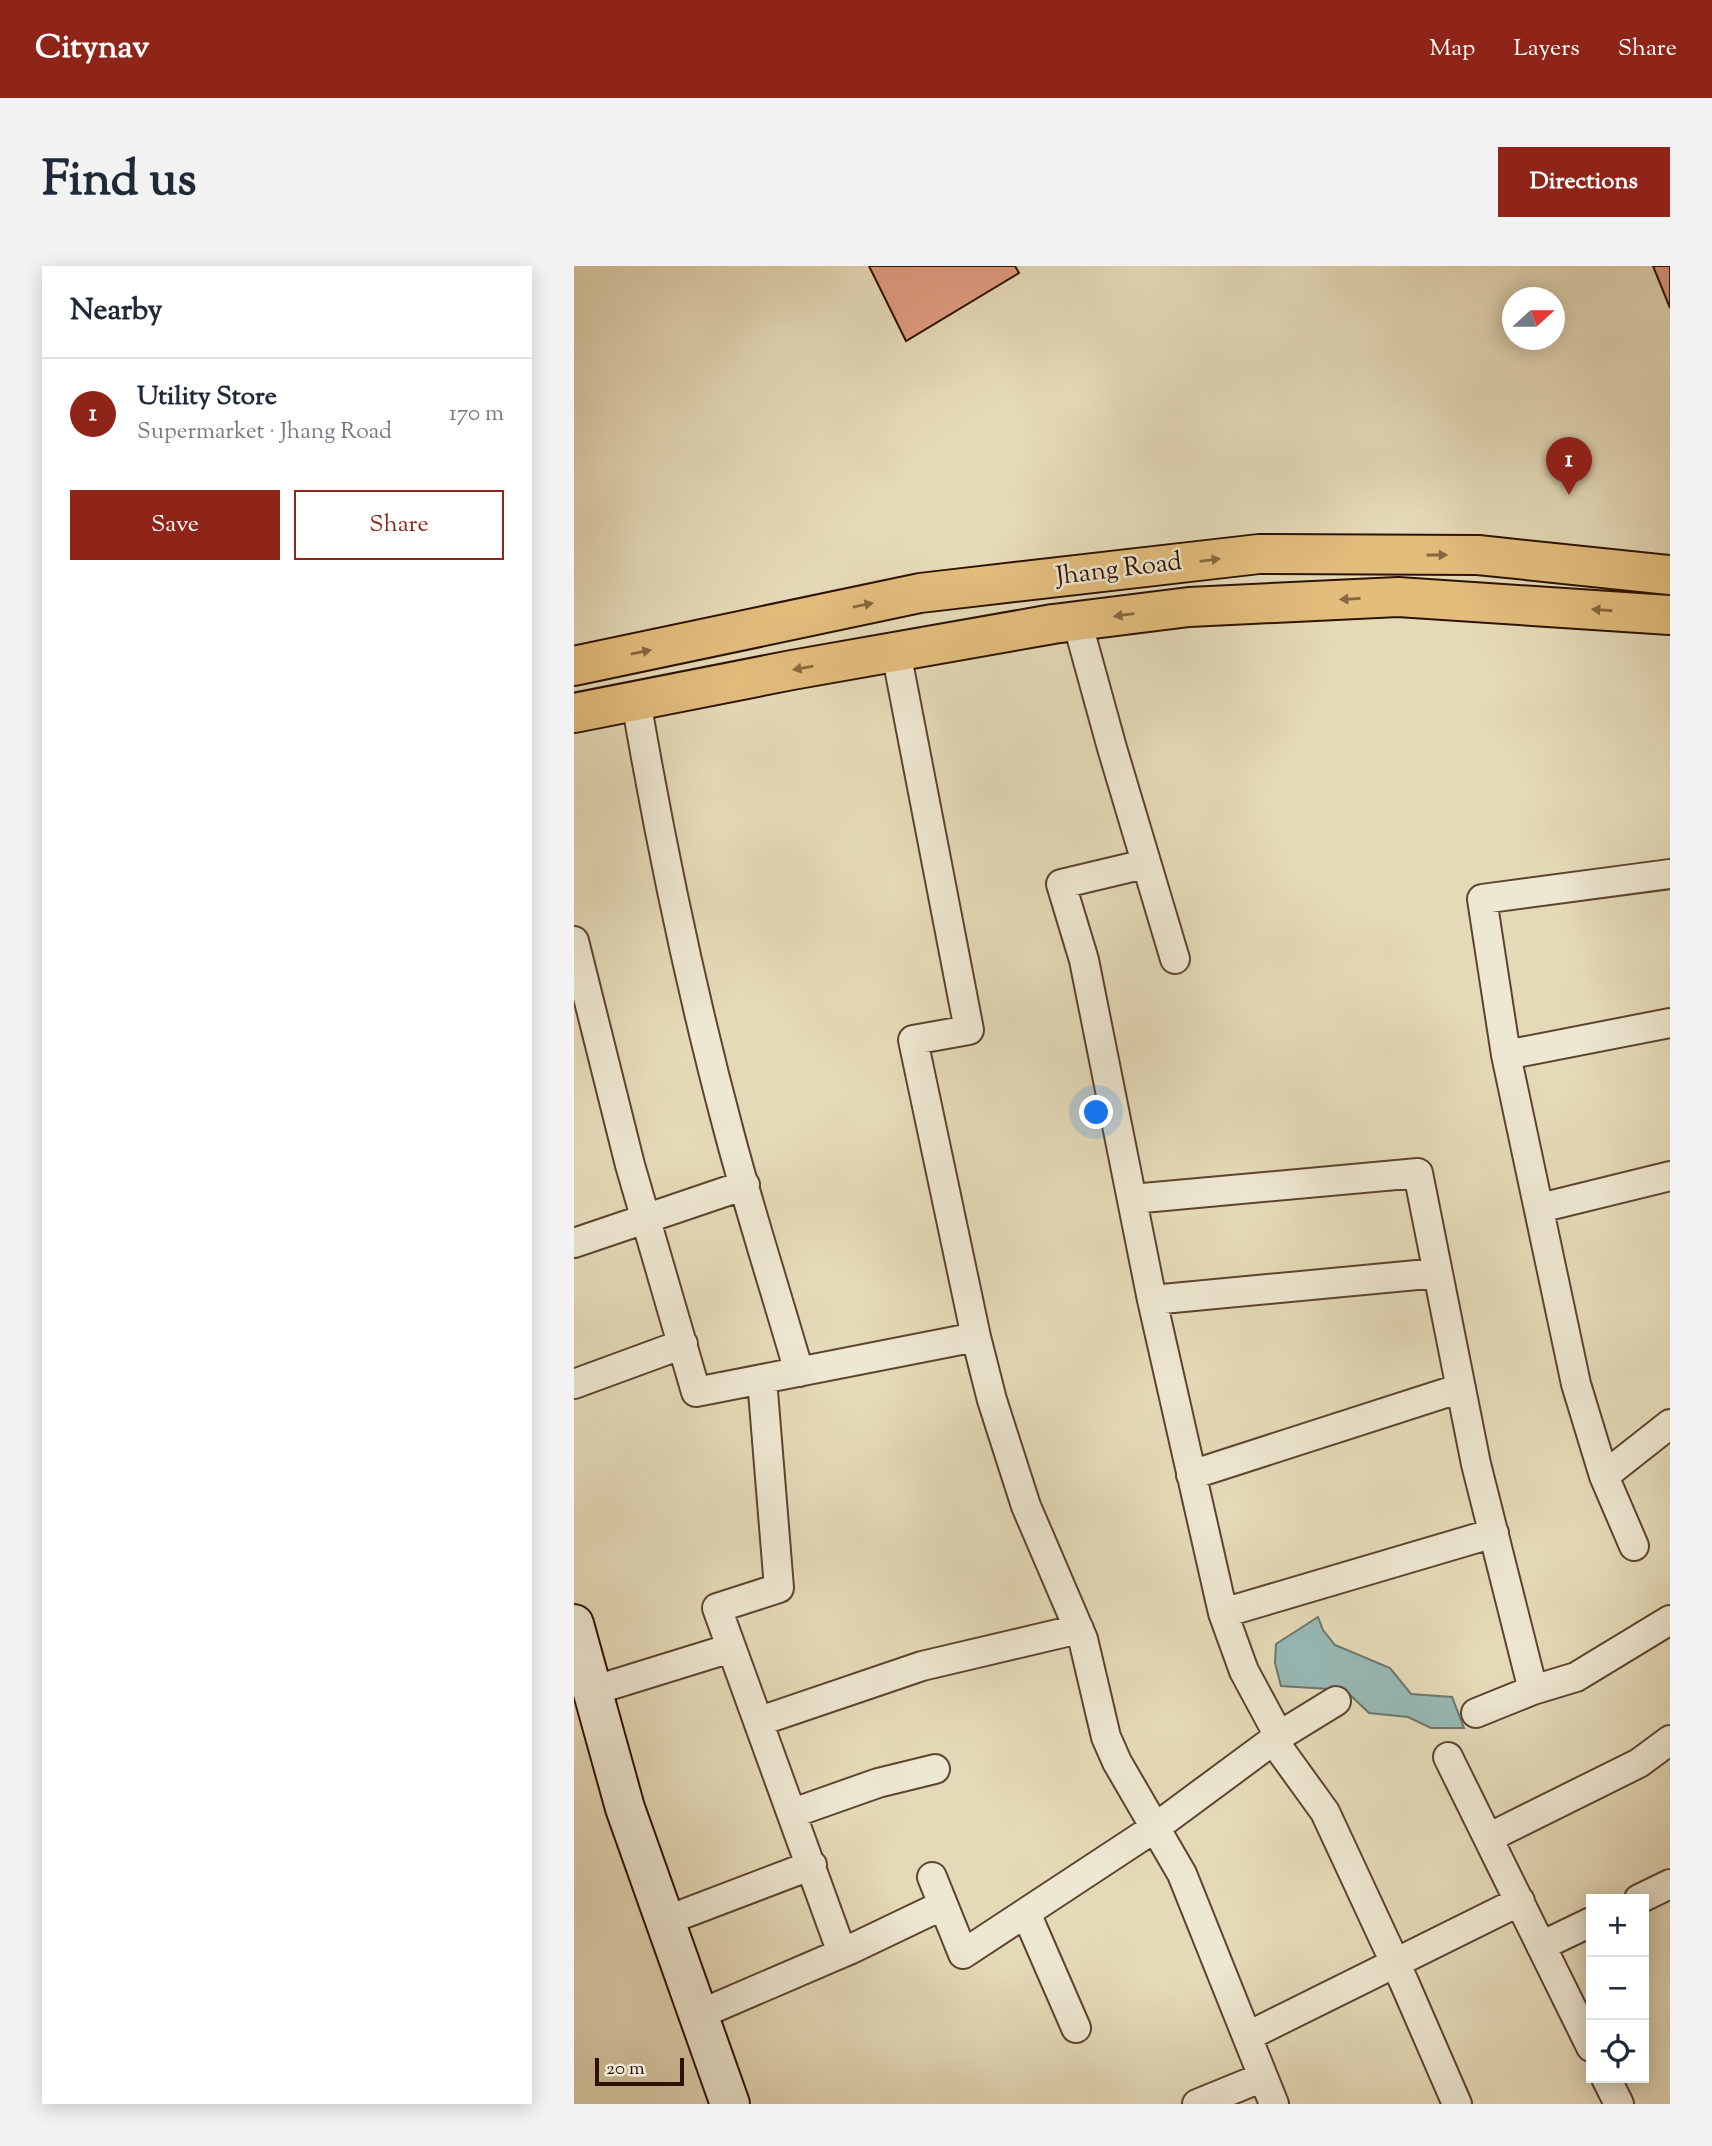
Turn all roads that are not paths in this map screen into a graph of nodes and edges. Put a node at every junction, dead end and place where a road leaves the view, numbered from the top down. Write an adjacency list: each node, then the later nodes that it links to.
1 (1670, 575): 5 (main road, Jhang Road, one-way to 1)
2 (1670, 615): 3 (main road, Jhang Road, one-way to 3)
3 (1077, 621): 4 (main road, Jhang Road); 8 (street)
4 (896, 652): 6 (main road, Jhang Road, one-way to 6); 22 (street)
5 (574, 666)
6 (636, 701): 7 (main road, Jhang Road); 15 (street)
7 (574, 713)
8 (1145, 864): 11 (street); 16 (street)
9 (1670, 874): 13 (street)
10 (574, 941): 18 (street)
11 (1175, 960)
12 (1670, 1023): 13 (street)
13 (1506, 1055): 17 (street)
14 (1670, 1176): 17 (street)
15 (745, 1185): 18 (street); 24 (street)
16 (1132, 1199): 20 (street); 21 (street)
17 (1540, 1208): 30 (street)
18 (646, 1217): 19 (street); 23 (street)
19 (574, 1243)
20 (1438, 1273): 21 (street); 27 (street)
21 (1152, 1300): 29 (street)
22 (976, 1337): 24 (street); 36 (street)
23 (682, 1344): 25 (street); 26 (street)
24 (799, 1372): 25 (street)
25 (762, 1379): 37 (street)
26 (574, 1384)
27 (1461, 1388): 29 (street); 31 (street)
28 (1670, 1424): 30 (street)
29 (1191, 1475): 33 (street)
30 (1604, 1476): 32 (street)
31 (1494, 1533): 33 (street); 38 (street)
32 (1634, 1546)
33 (1223, 1613): 43 (street)
34 (1670, 1620): 38 (street)
35 (574, 1624): 39 (street)
36 (1079, 1629): 42 (street); 48 (street)
37 (731, 1648): 39 (street); 42 (street)
38 (1534, 1690): 41 (street)
39 (592, 1691): 57 (street)
40 (1336, 1702): 43 (street)
41 (1476, 1713)
42 (760, 1721): 47 (street)
43 (1276, 1738): 48 (street); 61 (street)
44 (1670, 1740): 49 (street)
45 (1448, 1757): 49 (street)
46 (935, 1769): 47 (street)
47 (793, 1813): 50 (street)
48 (1156, 1827): 56 (street); 64 (street)
49 (1488, 1838): 54 (street)
50 (812, 1865): 57 (street); 60 (street)
51 (932, 1877): 55 (street)
52 (1670, 1884): 53 (street)
53 (1649, 1894)
54 (1520, 1901): 59 (street); 61 (street)
55 (943, 1905): 56 (street); 60 (street)
56 (1026, 1913): 63 (street)
57 (665, 1921): 62 (street)
58 (1586, 1924): 59 (street)
59 (1541, 1946): 65 (street)
60 (842, 1953): 62 (street)
61 (1395, 1964): 64 (street); 71 (street)
62 (698, 2015): 68 (street)
63 (1076, 2028)
64 (1248, 2036): 66 (street)
65 (1586, 2037)
66 (1263, 2077): 69 (street); 70 (street)
67 (1608, 2083): 72 (street)
68 (730, 2104)
69 (1198, 2104)
70 (1274, 2104)
71 (1457, 2104)
72 (1619, 2104)

